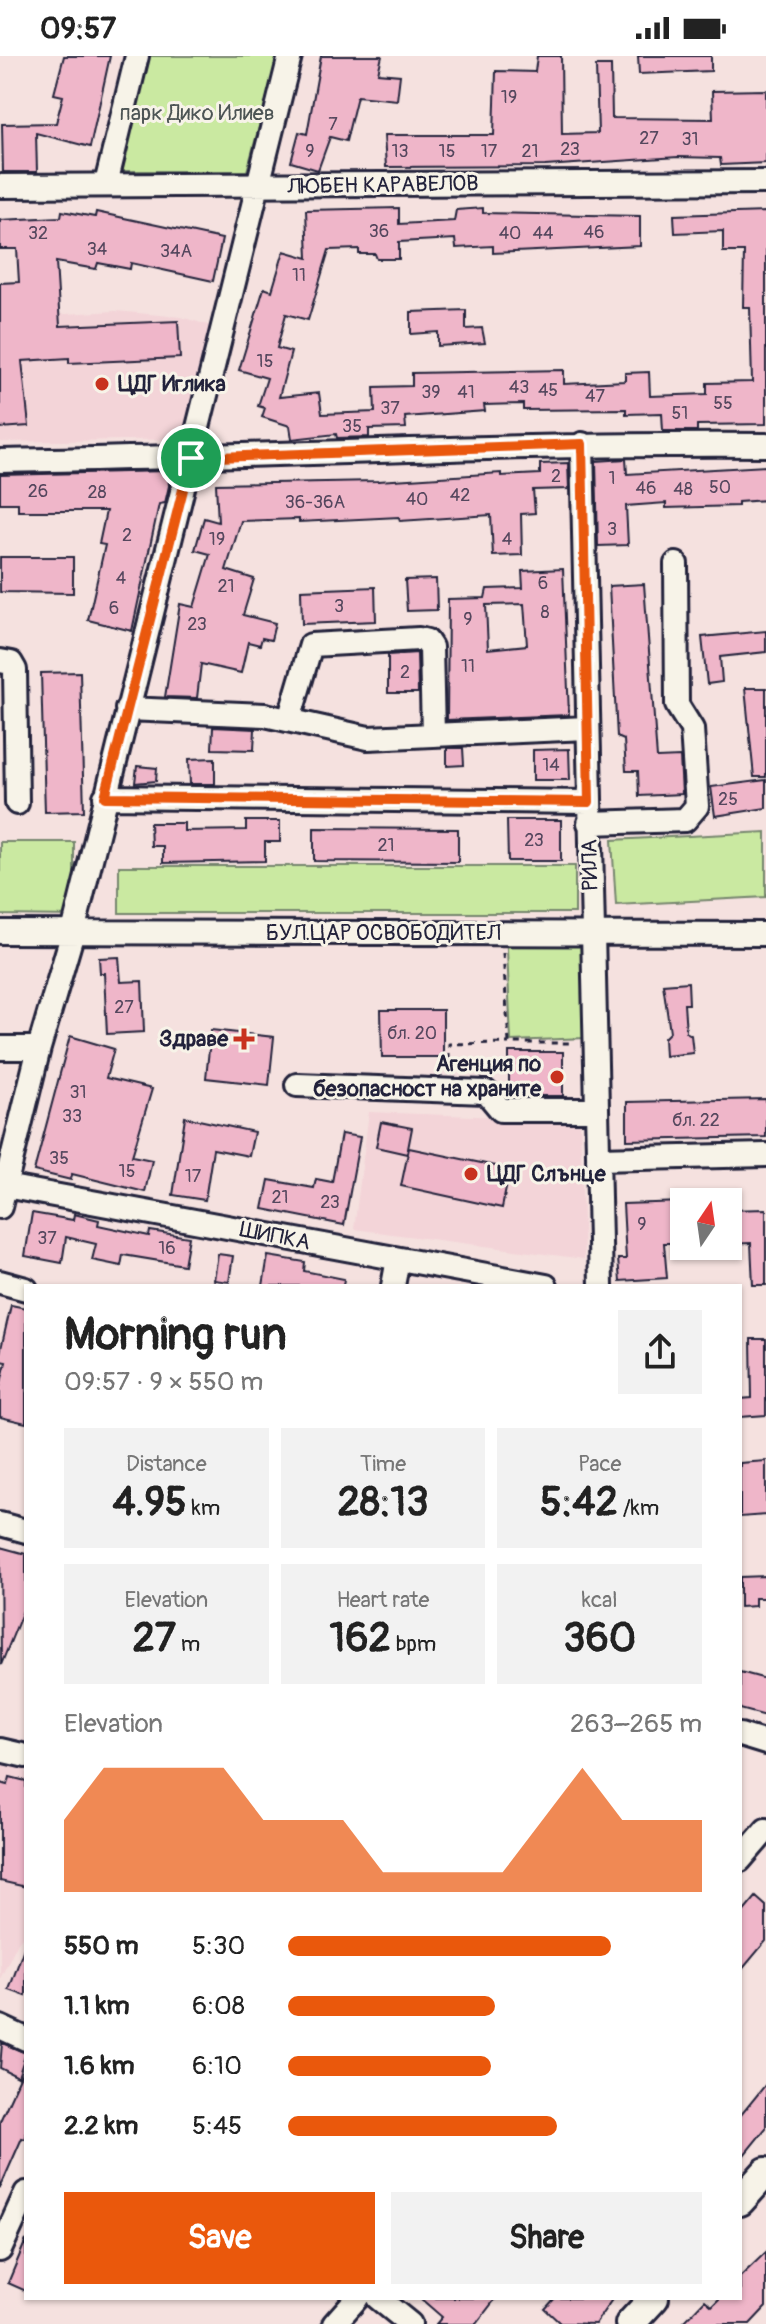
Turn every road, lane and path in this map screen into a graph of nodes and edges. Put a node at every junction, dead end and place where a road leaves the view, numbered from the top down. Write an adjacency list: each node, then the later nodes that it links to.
1 (137, 56): 4 (street)
2 (290, 56): 6 (street)
3 (766, 182): 6 (street, ЛЮБЕН КАРАВЕЛОВ)
4 (106, 184): 5 (street, ЛЮБЕН КАРАВЕЛОВ); 6 (street, ЛЮБЕН КАРАВЕЛОВ)
5 (0, 186)
6 (258, 187): 9 (street)
7 (582, 444): 8 (street); 9 (street); 15 (street, РИЛА)
8 (766, 445)
9 (191, 458): 10 (street); 13 (street)
10 (0, 461)
11 (676, 564): 19 (street)
12 (0, 661): 18 (street)
13 (127, 709): 14 (street); 17 (street)
14 (289, 720): 16 (street); 16 (street)
15 (587, 728): 16 (street); 19 (street, РИЛА)
16 (433, 735)
17 (105, 797): 19 (street); 21 (street)
18 (17, 803)
19 (589, 812): 23 (street, РИЛА)
20 (0, 932): 21 (street, БУЛ.ЦАР ОСВОБОДИТЕЛ)
21 (73, 932): 22 (street, БУЛ.ЦАР ОСВОБОДИТЕЛ); 28 (street)
22 (502, 933): 23 (street, БУЛ.ЦАР ОСВОБОДИТЕЛ); 25 (path)
23 (591, 933): 24 (street, БУЛ.ЦАР ОСВОБОДИТЕЛ); 26 (street, РИЛА)
24 (766, 934)
25 (509, 1043): 26 (path); 30 (path)
26 (594, 1043): 31 (street, РИЛА)
27 (0, 1048): 28 (street)
28 (39, 1048): 34 (street)
29 (297, 1085): 30 (street)
30 (448, 1091): 31 (street)
31 (596, 1110): 33 (street, РИЛА)
32 (766, 1155): 33 (street)
33 (598, 1159): 39 (street, РИЛА)
34 (2, 1196): 35 (street, ШИПКА)
35 (398, 1259): 37 (street); 38 (street, ШИПКА)
36 (0, 1282): 40 (street)
37 (393, 1284)
38 (535, 1284)
39 (601, 1284)
40 (24, 1288)
41 (0, 1524): 42 (street)
42 (24, 1530)
43 (742, 1736): 44 (street)
44 (766, 1743)
45 (0, 1750): 46 (street)
46 (24, 1756)
47 (766, 1830): 48 (street)
48 (742, 1858)
49 (0, 2027): 50 (street)
50 (24, 2038)
51 (766, 2172): 53 (main road)
52 (24, 2197): 54 (street)
53 (742, 2199)
54 (0, 2250)
55 (355, 2300): 58 (street)
56 (380, 2300): 59 (street)
57 (652, 2300): 60 (main road)
58 (334, 2324)
59 (410, 2324)
60 (630, 2324)

